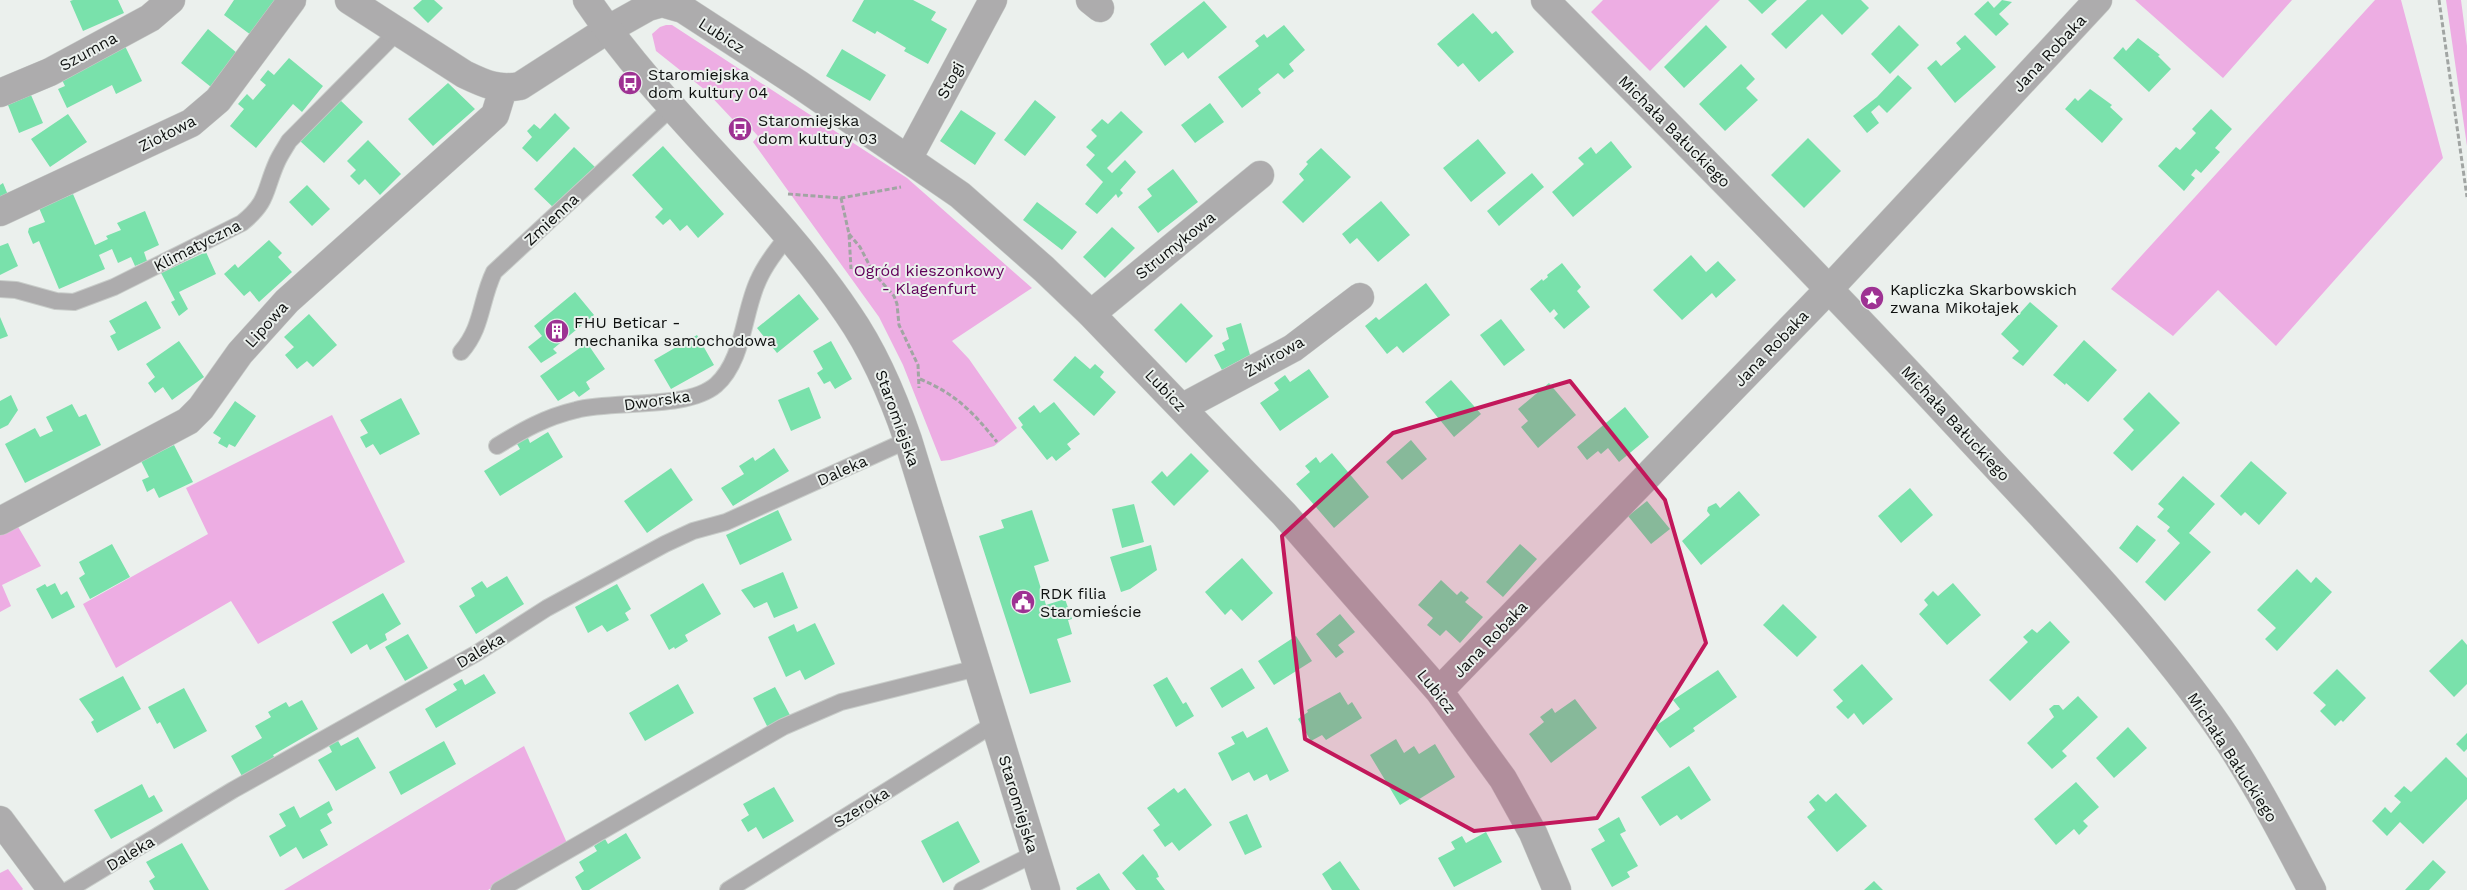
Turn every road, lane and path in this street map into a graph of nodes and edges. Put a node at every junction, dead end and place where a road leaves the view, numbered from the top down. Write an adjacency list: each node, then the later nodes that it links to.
1 (171, 0): 13 (street, Szumna)
2 (292, 0): 21 (street, Ziołowa)
3 (349, 0): 11 (street)
4 (587, 0): 10 (street, Staromiejska)
5 (993, 0): 15 (street, Stogi)
6 (1545, 0): 25 (street, Michała Bałuckiego)
7 (2098, 0): 25 (street, Jana Robaka)
8 (2439, 0): 19 (path)
9 (661, 2): 10 (street, Lubicz); 15 (street, Lubicz)
10 (607, 30): 12 (street, Lubicz); 14 (street, Staromiejska)
11 (397, 32): 12 (street); 26 (lane, Klimatyczna)
12 (503, 89): 36 (street, Lipowa)
13 (0, 93)
14 (672, 107): 23 (street, Staromiejska); 29 (lane, Zmienna)
15 (908, 159): 28 (street, Lubicz)
16 (1260, 175): 28 (street, Strumykowa)
17 (904, 186): 20 (path)
18 (784, 193): 20 (path)
19 (2467, 197)
20 (841, 198): 22 (path)
21 (0, 212)
22 (849, 234): 24 (path); 30 (path)
23 (787, 237): 33 (street, Staromiejska); 35 (lane, Dworska)
24 (851, 274)
25 (1830, 288): 38 (street, Jana Robaka); 48 (street, Michała Bałuckiego)
26 (0, 289)
27 (1360, 297): 32 (street, Żwirowa)
28 (1090, 314): 32 (street, Lubicz)
29 (461, 352)
30 (920, 379): 31 (path); 34 (path)
31 (918, 396)
32 (1183, 407): 38 (street, Lubicz)
33 (908, 440): 37 (street, Staromiejska); 42 (lane, Daleka)
34 (997, 442)
35 (497, 446)
36 (0, 520)
37 (977, 668): 39 (street, Staromiejska); 43 (lane)
38 (1439, 691): 47 (street, Lubicz)
39 (994, 724): 41 (street, Staromiejska); 44 (lane, Szeroka)
40 (0, 820): 42 (street)
41 (1034, 854): 45 (lane); 46 (street, Staromiejska)
42 (51, 888)
43 (500, 890)
44 (728, 890)
45 (962, 890)
46 (1046, 890)
47 (1557, 890)
48 (2312, 890)

